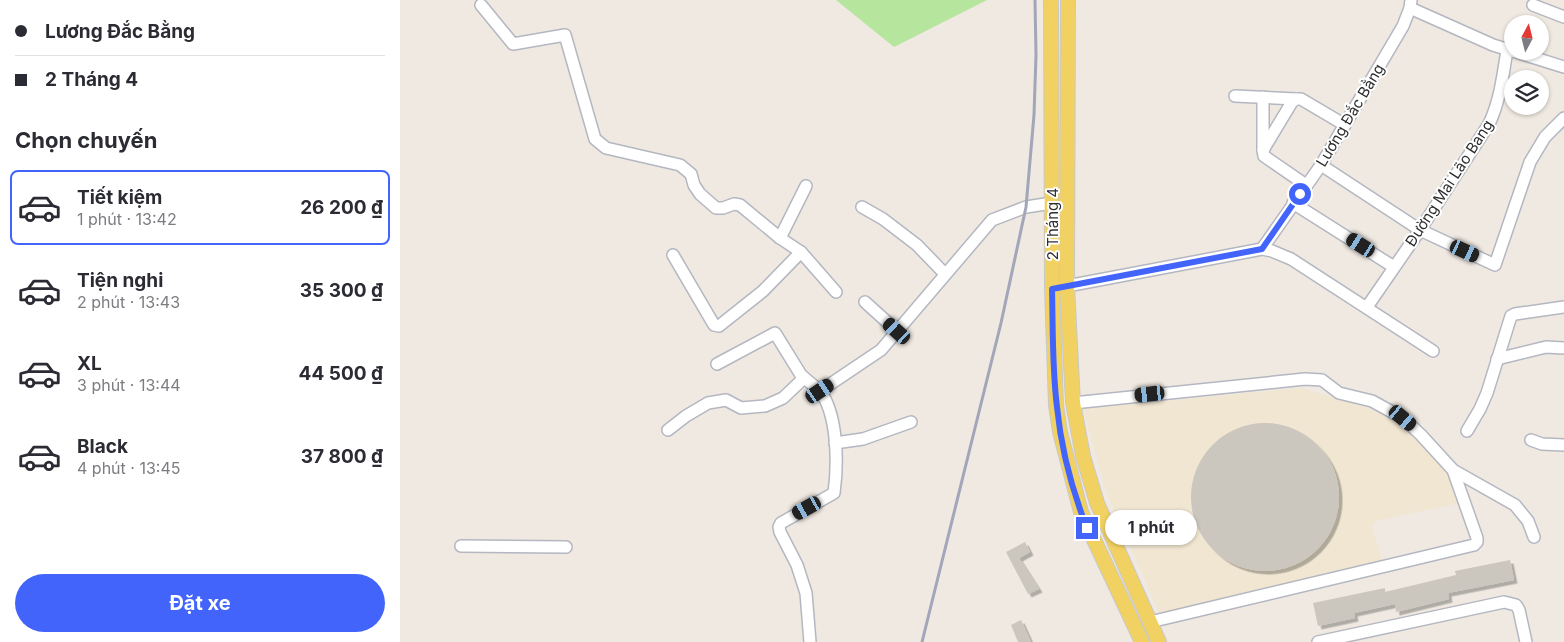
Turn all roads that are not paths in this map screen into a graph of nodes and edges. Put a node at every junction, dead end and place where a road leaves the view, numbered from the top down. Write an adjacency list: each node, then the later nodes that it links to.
1 (1051, 0): 7 (main road, 2 Tháng 4)
2 (1068, 0): 8 (main road, 2 Tháng 4)
3 (1411, 4): 9 (street); 17 (street, Lương Đắc Bằng)
4 (481, 5): 26 (street)
5 (1533, 5): 6 (street)
6 (1564, 18)
7 (1051, 27): 8 (main road); 22 (main road, 2 Tháng 4)
8 (1068, 27): 32 (main road, 2 Tháng 4)
9 (1504, 49)
10 (1505, 60): 25 (street, Đường Mai Lão Bang)
11 (1541, 60): 12 (street)
12 (1564, 67)
13 (1235, 96): 14 (street)
14 (1263, 97): 15 (street); 18 (street)
15 (1296, 100): 17 (street); 18 (street)
16 (1564, 118): 25 (street)
17 (1345, 125): 19 (street, Lương Đắc Bằng)
18 (1263, 150): 20 (street)
19 (1321, 165): 20 (street, Lương Đắc Bằng); 25 (street)
20 (1306, 185): 23 (street, Lương Đắc Bằng)
21 (806, 186): 26 (street)
22 (1052, 203): 31 (street); 33 (main road, 2 Tháng 4)
23 (1293, 203): 27 (street, Lương Đắc Bằng); 30 (street)
24 (862, 207): 31 (street)
25 (1420, 230): 30 (street, Đường Mai Lão Bang)
26 (780, 238): 28 (street)
27 (1262, 249): 32 (street); 36 (street)
28 (801, 252): 29 (street); 34 (street)
29 (672, 255)
30 (1394, 267): 36 (street, Đường Mai Lão Bang)
31 (945, 274): 38 (street)
32 (1067, 286): 33 (main road); 45 (main road, 2 Tháng 4)
33 (1052, 289): 46 (main road, 2 Tháng 4)
34 (836, 292)
35 (865, 302): 38 (street)
36 (1367, 307): 40 (street)
37 (1564, 307): 41 (street)
38 (897, 331): 44 (street)
39 (1564, 348): 41 (street)
40 (1433, 351)
41 (1497, 360): 49 (street)
42 (717, 364): 43 (street)
43 (804, 378): 44 (street); 48 (street)
44 (820, 391): 51 (street)
45 (1073, 402): 46 (main road); 53 (street); 54 (main road, 2 Tháng 4)
46 (1056, 405): 55 (main road, 2 Tháng 4)
47 (911, 422): 51 (street)
48 (668, 430)
49 (1467, 431)
50 (1531, 440): 52 (street)
51 (835, 443): 60 (street)
52 (1564, 445)
53 (1452, 470): 56 (street); 59 (street)
54 (1105, 523): 55 (main road); 59 (main road, 2 Tháng 4)
55 (1087, 528): 61 (main road, 2 Tháng 4)
56 (1534, 537)
57 (461, 546): 58 (street)
58 (566, 547)
59 (1150, 622): 62 (main road, 2 Tháng 4)
60 (810, 642)
61 (1142, 642)
62 (1159, 642)
63 (1318, 642): 64 (street)
64 (1526, 642)

